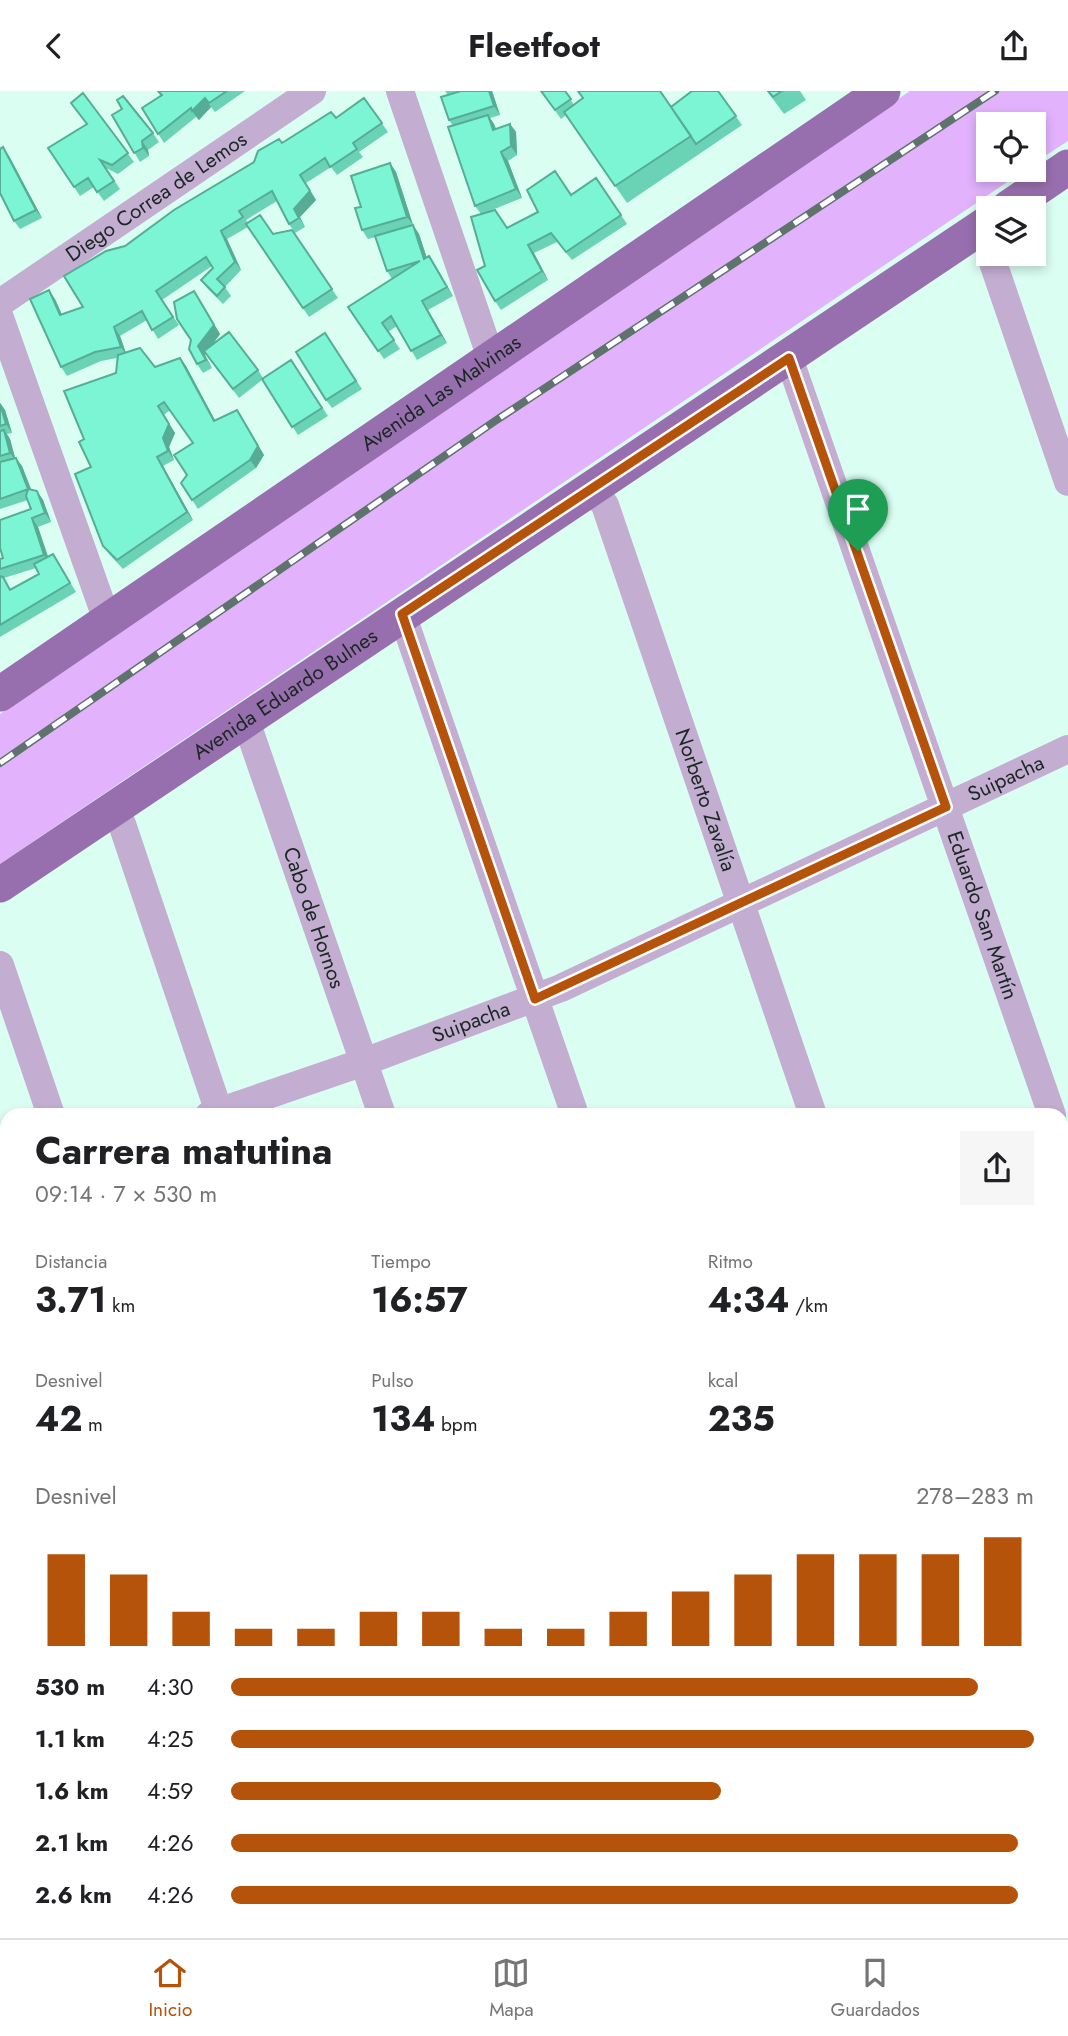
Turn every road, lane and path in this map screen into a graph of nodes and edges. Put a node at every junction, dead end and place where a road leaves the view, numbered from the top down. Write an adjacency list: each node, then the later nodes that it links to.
1 (312, 91): 8 (street, Diego Correa de Lemos)
2 (400, 91): 11 (street)
3 (881, 92): 11 (main road, Avenida Las Malvinas)
4 (1068, 167): 5 (main road, Avenida Eduardo Bulnes)
5 (1034, 196)
6 (976, 241): 10 (main road, Avenida Eduardo Bulnes)
7 (1001, 266): 12 (street)
8 (0, 303)
9 (0, 318): 15 (street)
10 (789, 358): 13 (main road, Avenida Eduardo Bulnes); 19 (street, Eduardo San Martín)
11 (492, 361): 15 (main road, Avenida Las Malvinas)
12 (1068, 482)
13 (593, 489): 14 (main road, Avenida Eduardo Bulnes); 22 (street, Norberto Zavalía)
14 (402, 614): 17 (main road, Avenida Eduardo Bulnes); 24 (street)
15 (107, 623): 16 (main road, Avenida Las Malvinas)
16 (0, 694)
17 (246, 721): 20 (main road, Avenida Eduardo Bulnes); 25 (street, Cabo de Hornos)
18 (1068, 749): 19 (street, Suipacha)
19 (946, 807): 22 (street, Suipacha); 32 (street, Eduardo San Martín)
20 (113, 809): 21 (main road, Avenida Eduardo Bulnes); 27 (street)
21 (0, 885)
22 (740, 904): 24 (street, Suipacha); 31 (street, Norberto Zavalía)
23 (0, 965): 26 (street)
24 (535, 999): 25 (street, Suipacha); 30 (street)
25 (364, 1062): 28 (street, Suipacha); 29 (street, Cabo de Hornos)
26 (49, 1108)
27 (214, 1108)
28 (233, 1108)
29 (380, 1108)
30 (573, 1108)
31 (811, 1108)
32 (1050, 1108)

